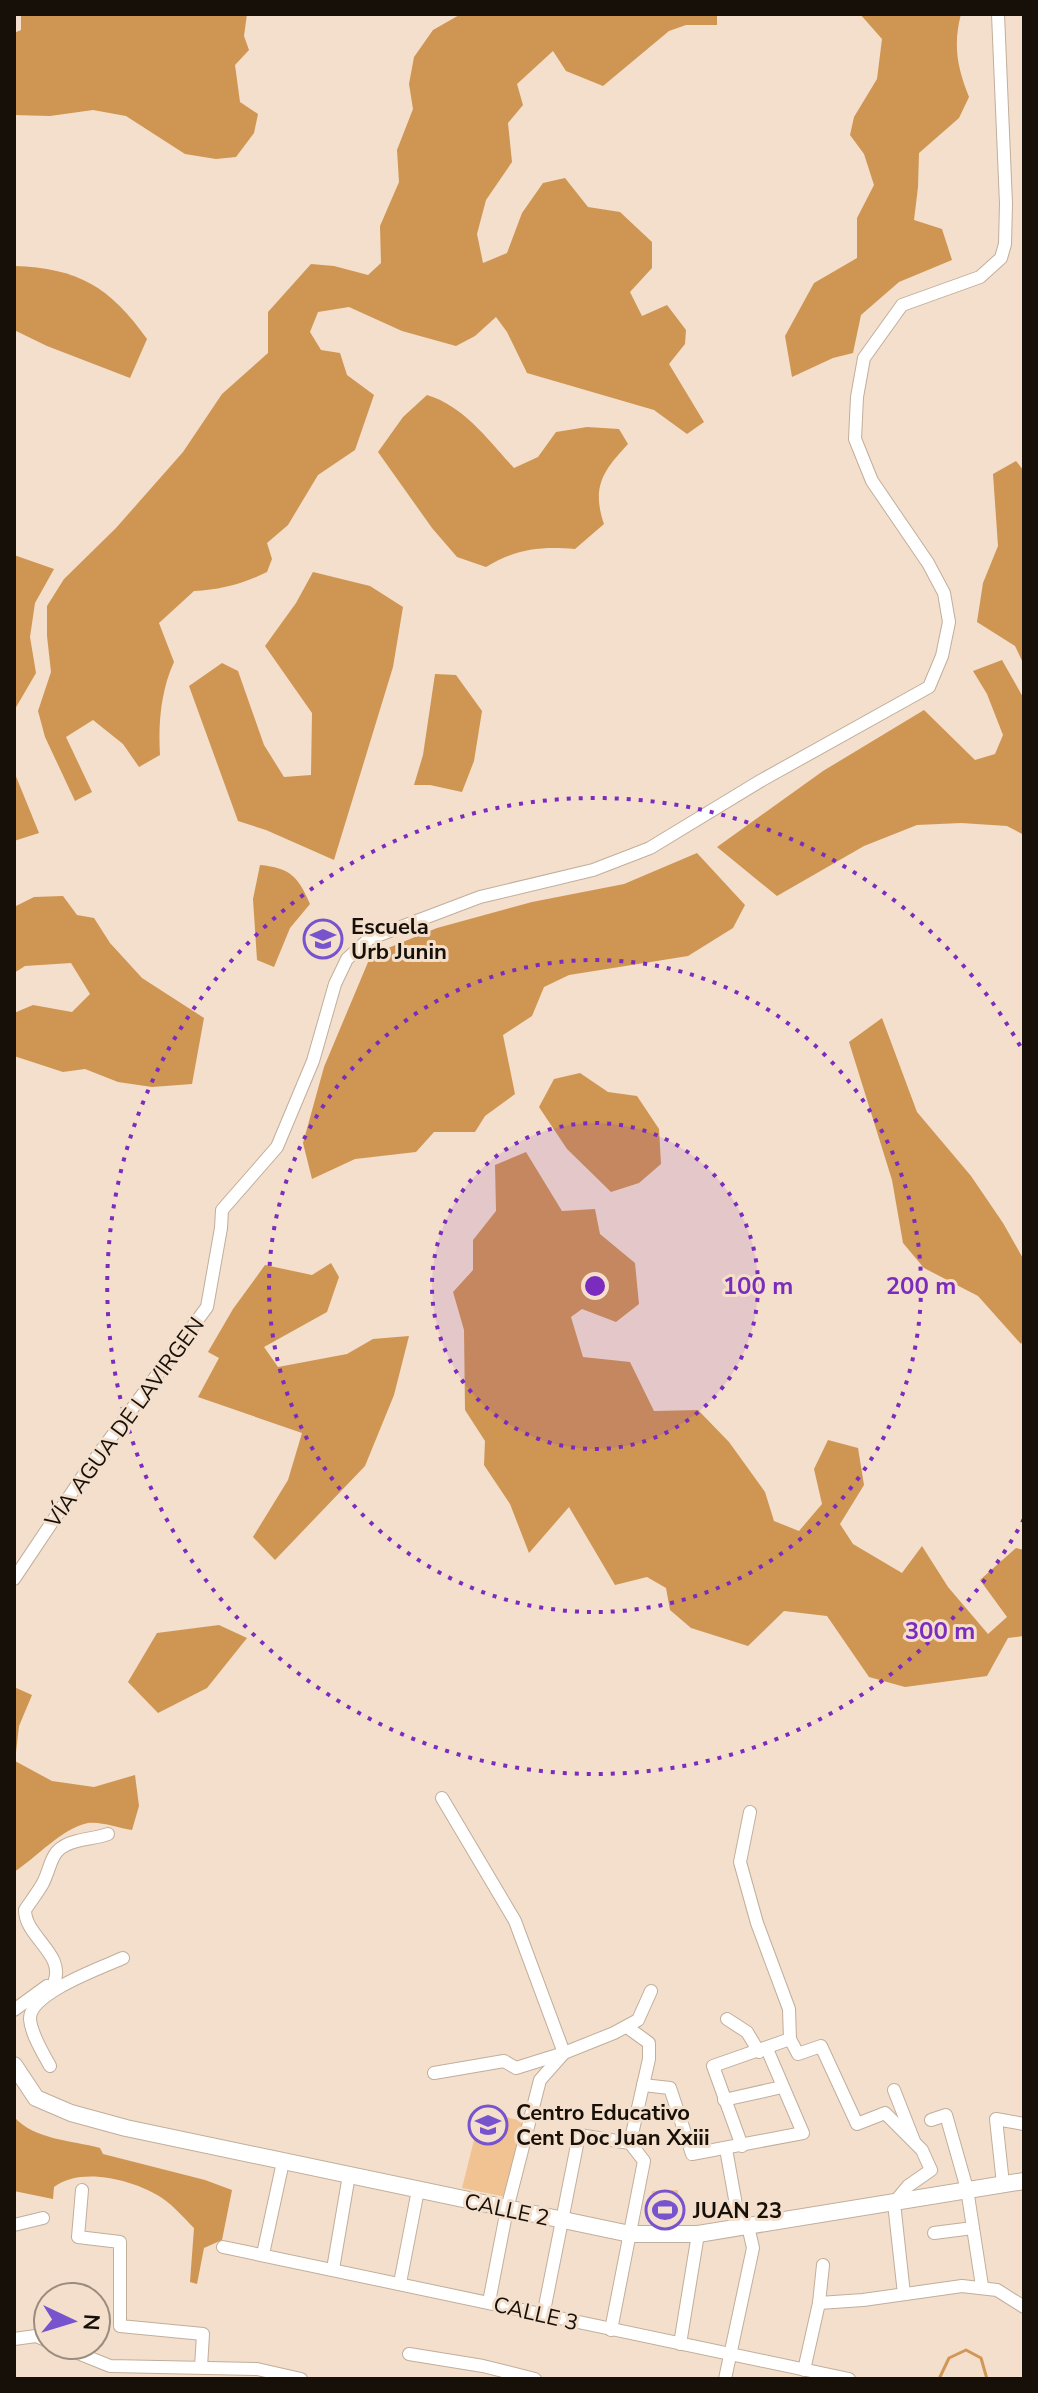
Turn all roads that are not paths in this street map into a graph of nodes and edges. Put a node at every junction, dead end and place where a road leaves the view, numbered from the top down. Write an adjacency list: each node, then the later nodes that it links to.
1 (998, 14): 2 (street, VÍA AGUA DE LAVIRGEN)
2 (14, 1579)
3 (442, 1798): 14 (street)
4 (750, 1812): 12 (street)
5 (108, 1834): 7 (street)
6 (123, 1958): 7 (street)
7 (60, 1983): 9 (street); 16 (street)
8 (651, 1991): 11 (street)
9 (14, 2010)
10 (727, 2019): 13 (street)
11 (627, 2027): 14 (street); 18 (street)
12 (790, 2039): 13 (street); 25 (street)
13 (763, 2050): 19 (street); 21 (street)
14 (564, 2053): 17 (street); 36 (street)
15 (14, 2065): 28 (street, CALLE 2)
16 (50, 2066)
17 (434, 2073)
18 (643, 2085): 24 (street); 27 (street)
19 (782, 2087): 21 (street); 26 (street)
20 (894, 2090): 25 (street)
21 (724, 2100): 26 (street)
22 (931, 2120): 32 (street)
23 (1024, 2124): 30 (street)
24 (630, 2143): 38 (street); 43 (street)
25 (915, 2144): 35 (street)
26 (742, 2146): 27 (street)
27 (726, 2149): 40 (street)
28 (283, 2162): 29 (street, CALLE 2); 46 (street)
29 (349, 2175): 34 (street, CALLE 2); 48 (street)
30 (1003, 2184): 31 (street, CALLE 2); 32 (street, CALLE 2)
31 (1023, 2184)
32 (967, 2189): 35 (street, CALLE 2); 41 (street)
33 (82, 2190): 61 (street)
34 (418, 2190): 36 (street, CALLE 2); 49 (street)
35 (894, 2203): 40 (street, CALLE 2); 51 (street)
36 (507, 2209): 38 (street, CALLE 2); 52 (street)
37 (43, 2218): 39 (street)
38 (562, 2221): 43 (street, CALLE 2); 55 (street)
39 (14, 2225)
40 (744, 2226): 44 (street, CALLE 2); 59 (street)
41 (973, 2228): 42 (street); 50 (street)
42 (934, 2233)
43 (630, 2234): 44 (street, CALLE 2); 56 (street)
44 (698, 2234): 57 (street)
45 (223, 2247): 46 (street, CALLE 3)
46 (263, 2254): 48 (street, CALLE 3)
47 (823, 2265): 53 (street)
48 (333, 2269): 49 (street, CALLE 3)
49 (400, 2283): 52 (street, CALLE 3)
50 (982, 2286): 51 (street); 54 (street)
51 (904, 2294): 53 (street)
52 (489, 2302): 55 (street, CALLE 3)
53 (819, 2303): 64 (street)
54 (1024, 2307)
55 (543, 2316): 56 (street, CALLE 3)
56 (611, 2330): 57 (street, CALLE 3)
57 (680, 2344): 59 (street, CALLE 3)
58 (409, 2354): 63 (street)
59 (730, 2356): 64 (street, CALLE 3); 67 (street)
60 (87, 2361): 62 (street)
61 (201, 2367): 62 (street); 65 (street)
62 (108, 2373)
63 (481, 2373): 66 (street)
64 (811, 2374): 68 (street, CALLE 3)
65 (301, 2379)
66 (535, 2379)
67 (725, 2379)
68 (849, 2379)

